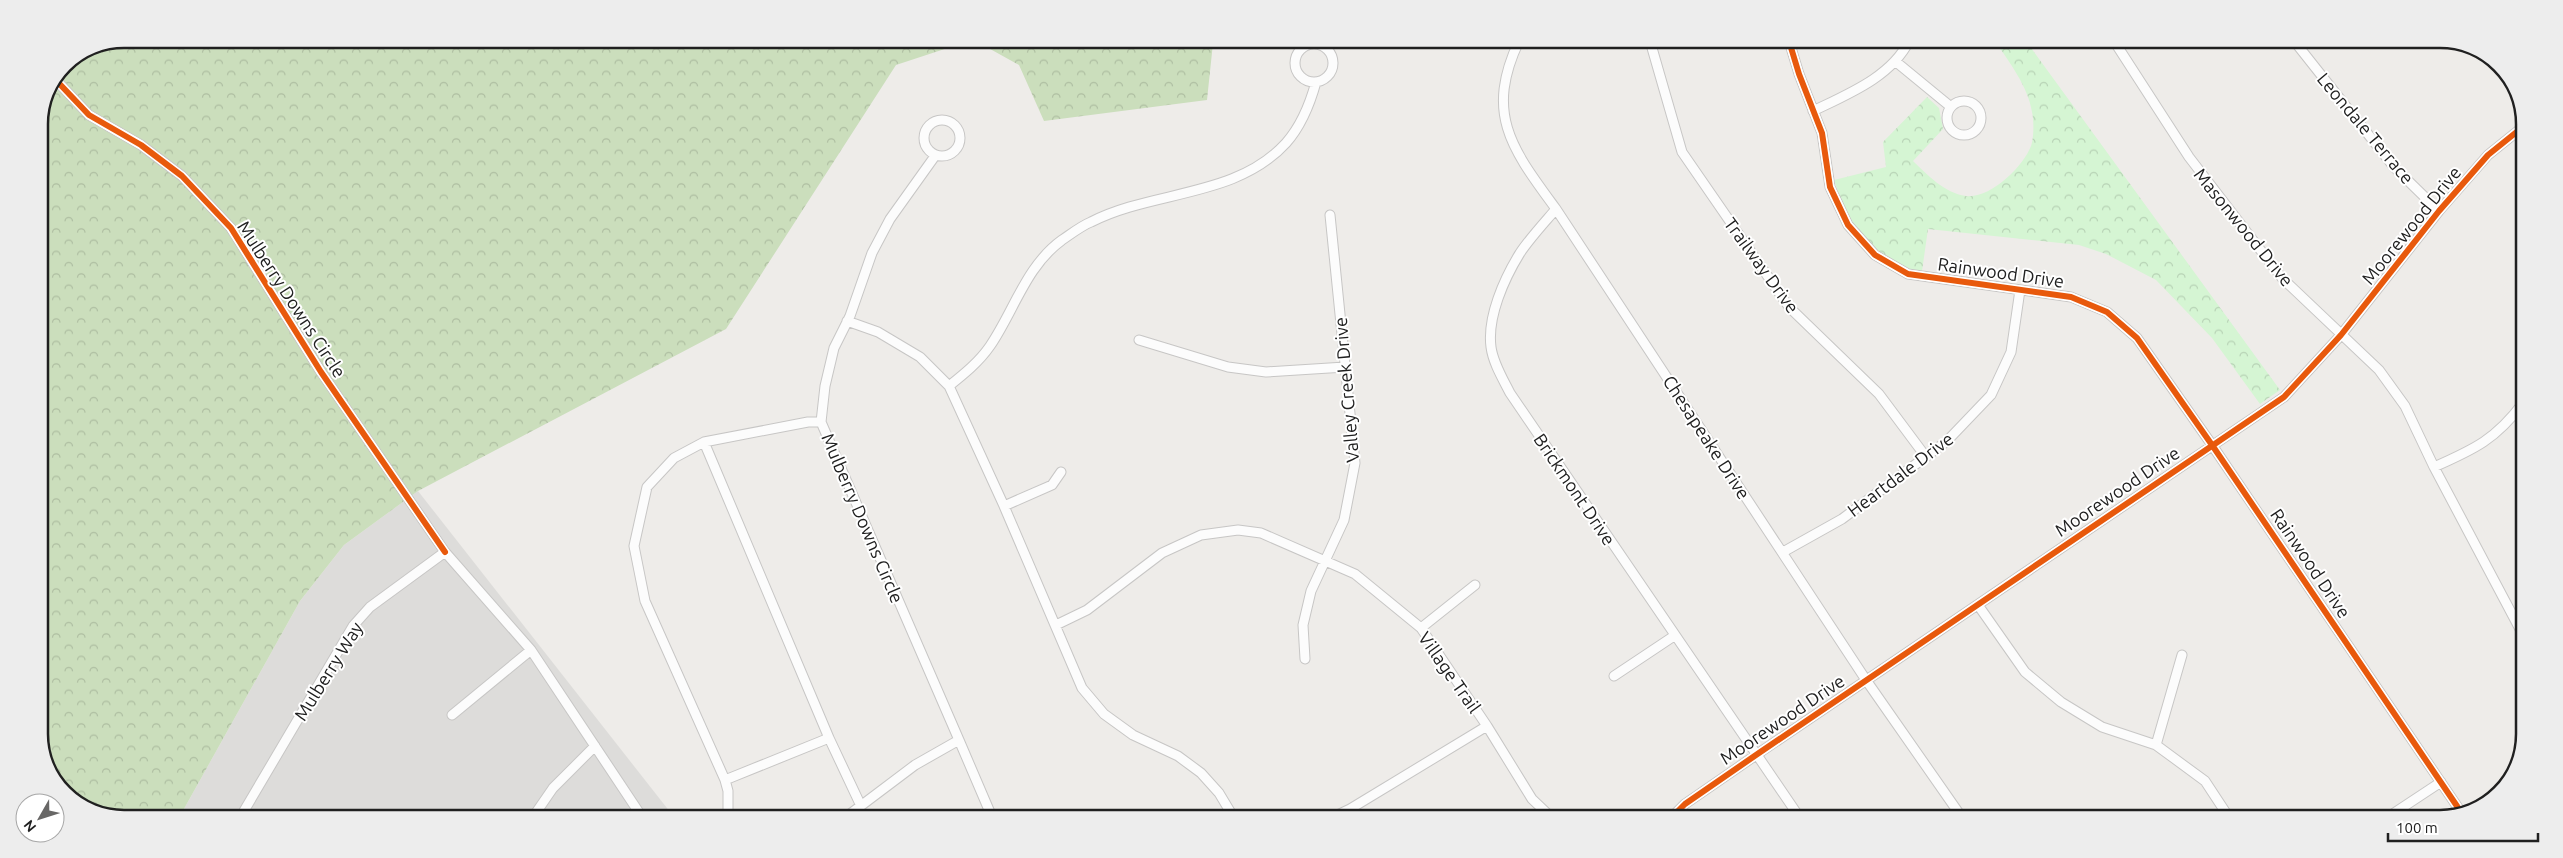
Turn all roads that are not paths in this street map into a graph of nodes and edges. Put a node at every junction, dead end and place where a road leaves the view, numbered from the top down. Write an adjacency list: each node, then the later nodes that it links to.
1 (1303, 47): 10 (street)
2 (1323, 47): 10 (street)
3 (1516, 47): 16 (street, Chesapeake Drive)
4 (1652, 47): 29 (street, Trailway Drive)
5 (1791, 47): 13 (street, Rainwood Drive)
6 (1906, 47): 9 (street)
7 (2118, 47): 21 (street, Masonwood Drive)
8 (2299, 47): 17 (street, Leondale Terrace)
9 (1895, 61): 12 (street); 13 (street)
10 (1316, 82): 24 (street)
11 (59, 83): 33 (street, Mulberry Downs Circle)
12 (1950, 107): 12 (street)
13 (1813, 111): 19 (street, Rainwood Drive)
14 (2515, 133): 17 (street, Moorewood Drive)
15 (935, 156): 15 (street); 20 (street)
16 (1556, 209): 34 (street, Chesapeake Drive); 41 (street, Brickmont Drive)
17 (2439, 212): 21 (street, Moorewood Drive)
18 (1330, 215): 23 (street, Valley Creek Drive)
19 (2020, 290): 28 (street, Rainwood Drive); 29 (street, Heartdale Drive)
20 (847, 321): 24 (street); 26 (street)
21 (2341, 335): 28 (street, Moorewood Drive); 30 (street, Masonwood Drive)
22 (1139, 340): 23 (street)
23 (1345, 367): 35 (street, Valley Creek Drive)
24 (949, 386): 32 (street)
25 (2515, 412): 30 (street)
26 (821, 422): 27 (street, Mulberry Downs Circle); 50 (street, Mulberry Downs Circle)
27 (704, 442): 49 (street); 54 (street, Mulberry Downs Circle)
28 (2212, 445): 37 (street, Moorewood Drive); 55 (street, Rainwood Drive)
29 (1926, 457): 34 (street, Heartdale Drive)
30 (2434, 467): 38 (street, Masonwood Drive)
31 (1061, 472): 32 (street)
32 (1004, 506): 39 (street)
33 (446, 552): 42 (street, Mulberry Downs Circle); 58 (street, Mulberry Way)
34 (1783, 552): 46 (street, Chesapeake Drive)
35 (1326, 560): 39 (street, Village Trail); 40 (street, Village Trail); 44 (street, Valley Creek Drive)
36 (1475, 585): 40 (street)
37 (1978, 605): 46 (street, Moorewood Drive); 51 (street)
38 (2516, 621)
39 (1056, 625): 64 (street)
40 (1421, 628): 48 (street, Village Trail)
41 (1674, 636): 45 (street); 53 (street, Brickmont Drive)
42 (531, 650): 47 (street); 52 (street, Mulberry Downs Circle)
43 (2182, 655): 51 (street)
44 (1305, 659)
45 (1614, 676)
46 (1866, 680): 53 (street, Moorewood Drive); 69 (street, Chesapeake Drive)
47 (452, 715)
48 (1487, 726): 65 (street); 66 (street, Village Trail)
49 (829, 738): 54 (street); 56 (street)
50 (959, 740): 56 (street); 63 (street, Mulberry Downs Circle)
51 (2156, 744): 70 (street)
52 (595, 746): 59 (street); 60 (street, Mulberry Downs Circle)
53 (1756, 755): 67 (street, Moorewood Drive); 68 (street, Brickmont Drive)
54 (725, 780): 61 (street, Mulberry Downs Circle)
55 (2441, 782): 57 (street, Rainwood Drive); 71 (street)
56 (862, 806): 62 (street)
57 (2458, 808)
58 (245, 810)
59 (538, 810)
60 (637, 810)
61 (728, 810)
62 (856, 810)
63 (989, 810)
64 (1229, 810)
65 (1348, 810)
66 (1544, 810)
67 (1679, 810)
68 (1794, 810)
69 (1958, 810)
70 (2224, 810)
71 (2399, 810)

